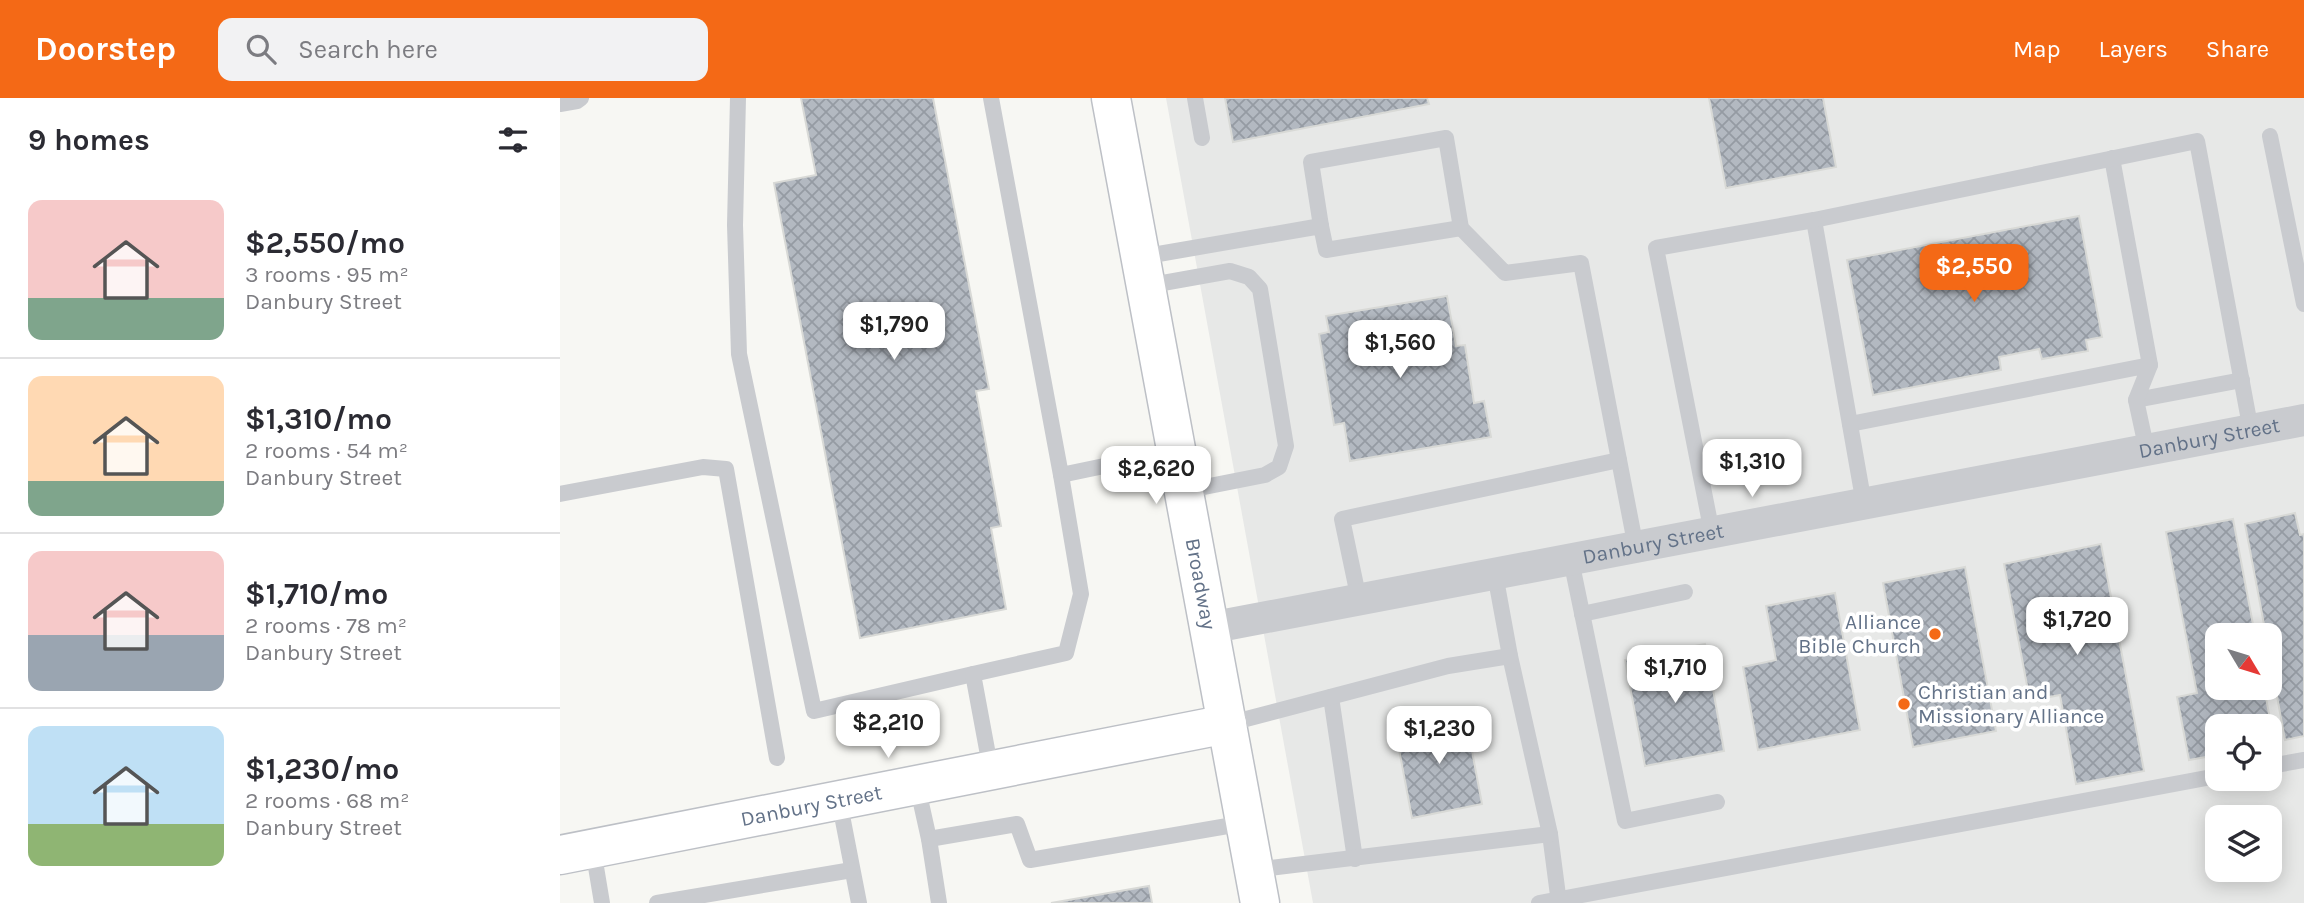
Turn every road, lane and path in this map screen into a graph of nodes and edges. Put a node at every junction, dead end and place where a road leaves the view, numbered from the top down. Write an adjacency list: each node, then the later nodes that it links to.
1 (581, 98): 6 (lane)
2 (737, 98): 37 (lane)
3 (991, 98): 24 (lane)
4 (1111, 98): 13 (main road, Broadway)
5 (1195, 98): 8 (lane)
6 (560, 104)
7 (2270, 136): 14 (lane)
8 (1202, 138)
9 (2112, 158): 10 (lane); 15 (lane); 16 (lane)
10 (1814, 219): 19 (lane); 28 (lane)
11 (1321, 226): 12 (lane); 12 (lane); 13 (lane)
12 (1461, 228): 23 (lane)
13 (1143, 271): 22 (main road, Broadway); 25 (lane)
14 (2304, 304)
15 (2150, 365): 17 (lane); 19 (lane)
16 (2242, 380): 17 (lane); 20 (lane)
17 (2136, 400): 21 (lane)
18 (2304, 420): 20 (street, Danbury Street)
19 (1850, 424): 27 (lane)
20 (2251, 431): 21 (street, Danbury Street)
21 (2147, 451): 27 (street, Danbury Street)
22 (1176, 452): 24 (lane); 25 (main road, Broadway)
23 (1619, 460): 29 (lane); 33 (lane)
24 (1061, 475): 37 (lane)
25 (1184, 491): 35 (main road, Broadway)
26 (560, 494): 40 (lane)
27 (1864, 504): 28 (street, Danbury Street)
28 (1712, 533): 29 (street, Danbury Street)
29 (1636, 548): 30 (street, Danbury Street)
30 (1571, 560): 31 (street, Danbury Street); 34 (lane)
31 (1495, 574): 33 (street, Danbury Street); 36 (lane)
32 (1685, 593): 34 (lane)
33 (1359, 600): 35 (street, Danbury Street)
34 (1582, 614): 47 (lane)
35 (1209, 628): 39 (main road, Broadway)
36 (1510, 656): 38 (lane); 49 (lane)
37 (973, 674): 43 (lane)
38 (1331, 697): 39 (lane); 52 (lane)
39 (1227, 724): 43 (main road, Danbury Street); 48 (main road, Broadway)
40 (777, 758)
41 (2304, 760): 42 (lane)
42 (2282, 764)
43 (991, 771): 45 (main road, Danbury Street)
44 (2205, 778): 55 (lane)
45 (917, 785): 46 (main road, Danbury Street); 50 (lane)
46 (839, 800): 51 (main road, Danbury Street); 53 (lane)
47 (1717, 802)
48 (1245, 823): 50 (lane); 54 (main road, Broadway)
49 (1550, 834): 52 (lane); 55 (lane)
50 (929, 839): 59 (lane)
51 (576, 852): 56 (lane)
52 (1355, 859): 54 (lane)
53 (852, 870): 57 (lane); 58 (lane)
54 (1257, 887)
55 (1559, 901): 60 (lane)
56 (602, 903)
57 (657, 903)
58 (859, 903)
59 (939, 903)
60 (1539, 903)

